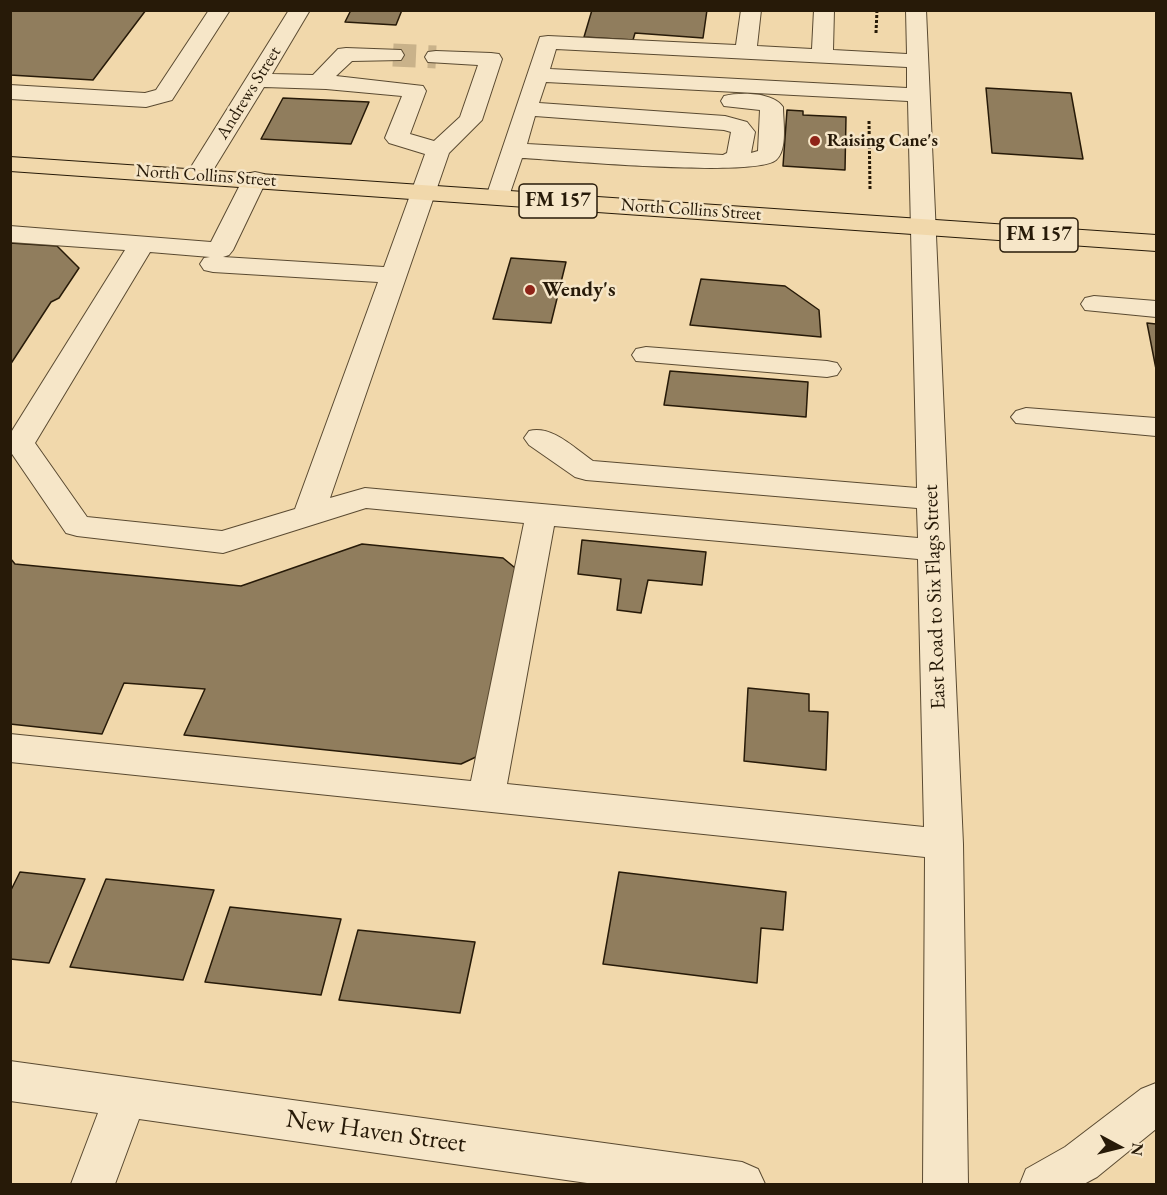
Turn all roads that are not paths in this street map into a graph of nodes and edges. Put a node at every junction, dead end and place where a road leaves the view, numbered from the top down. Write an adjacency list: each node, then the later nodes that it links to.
1 (220, 10): 14 (street)
2 (300, 10): 12 (street, Andrews Street)
3 (751, 10): 6 (street)
4 (824, 10): 8 (street)
5 (916, 10): 10 (street, East Road to Six Flags Street)
6 (746, 52): 8 (street); 11 (street)
7 (393, 55): 13 (street)
8 (822, 56): 10 (street)
9 (436, 57): 18 (street)
10 (917, 61): 15 (street, East Road to Six Flags Street)
11 (537, 75): 15 (street); 16 (street)
12 (257, 80): 13 (street); 22 (street, Andrews Street)
13 (318, 82): 18 (street)
14 (10, 92)
15 (918, 95): 26 (street, East Road to Six Flags Street)
16 (526, 109): 17 (street); 19 (street)
17 (676, 119): 20 (street); 20 (street)
18 (438, 150): 24 (street)
19 (513, 150): 20 (street); 25 (street)
20 (734, 160)
21 (10, 164): 22 (main road, North Collins Street / FM 157)
22 (198, 175): 23 (main road, North Collins Street / FM 157)
23 (255, 179): 24 (main road, North Collins Street / FM 157); 29 (street)
24 (423, 191): 25 (main road, North Collins Street / FM 157); 31 (street)
25 (498, 197): 26 (main road, North Collins Street / FM 157)
26 (921, 227): 28 (main road, North Collins Street / FM 157); 39 (street, East Road to Six Flags Street)
27 (10, 234): 29 (street)
28 (1156, 243)
29 (142, 244): 41 (street)
30 (213, 264): 31 (street)
31 (393, 274): 41 (street)
32 (1094, 304): 33 (street)
33 (1156, 309)
34 (646, 355): 35 (street)
35 (827, 369)
36 (1026, 417): 37 (street)
37 (1156, 427)
38 (539, 438): 39 (street)
39 (931, 499): 42 (street, East Road to Six Flags Street)
40 (541, 514): 41 (street); 42 (street); 44 (street)
41 (308, 516)
42 (933, 550): 45 (street, East Road to Six Flags Street)
43 (10, 748): 44 (street)
44 (486, 798): 45 (street)
45 (944, 844): 51 (street, East Road to Six Flags Street)
46 (10, 1081): 47 (street, New Haven Street)
47 (126, 1096): 49 (street); 50 (street, New Haven Street)
48 (1156, 1103): 52 (street)
49 (93, 1185)
50 (742, 1185)
51 (946, 1185)
52 (1042, 1185)

